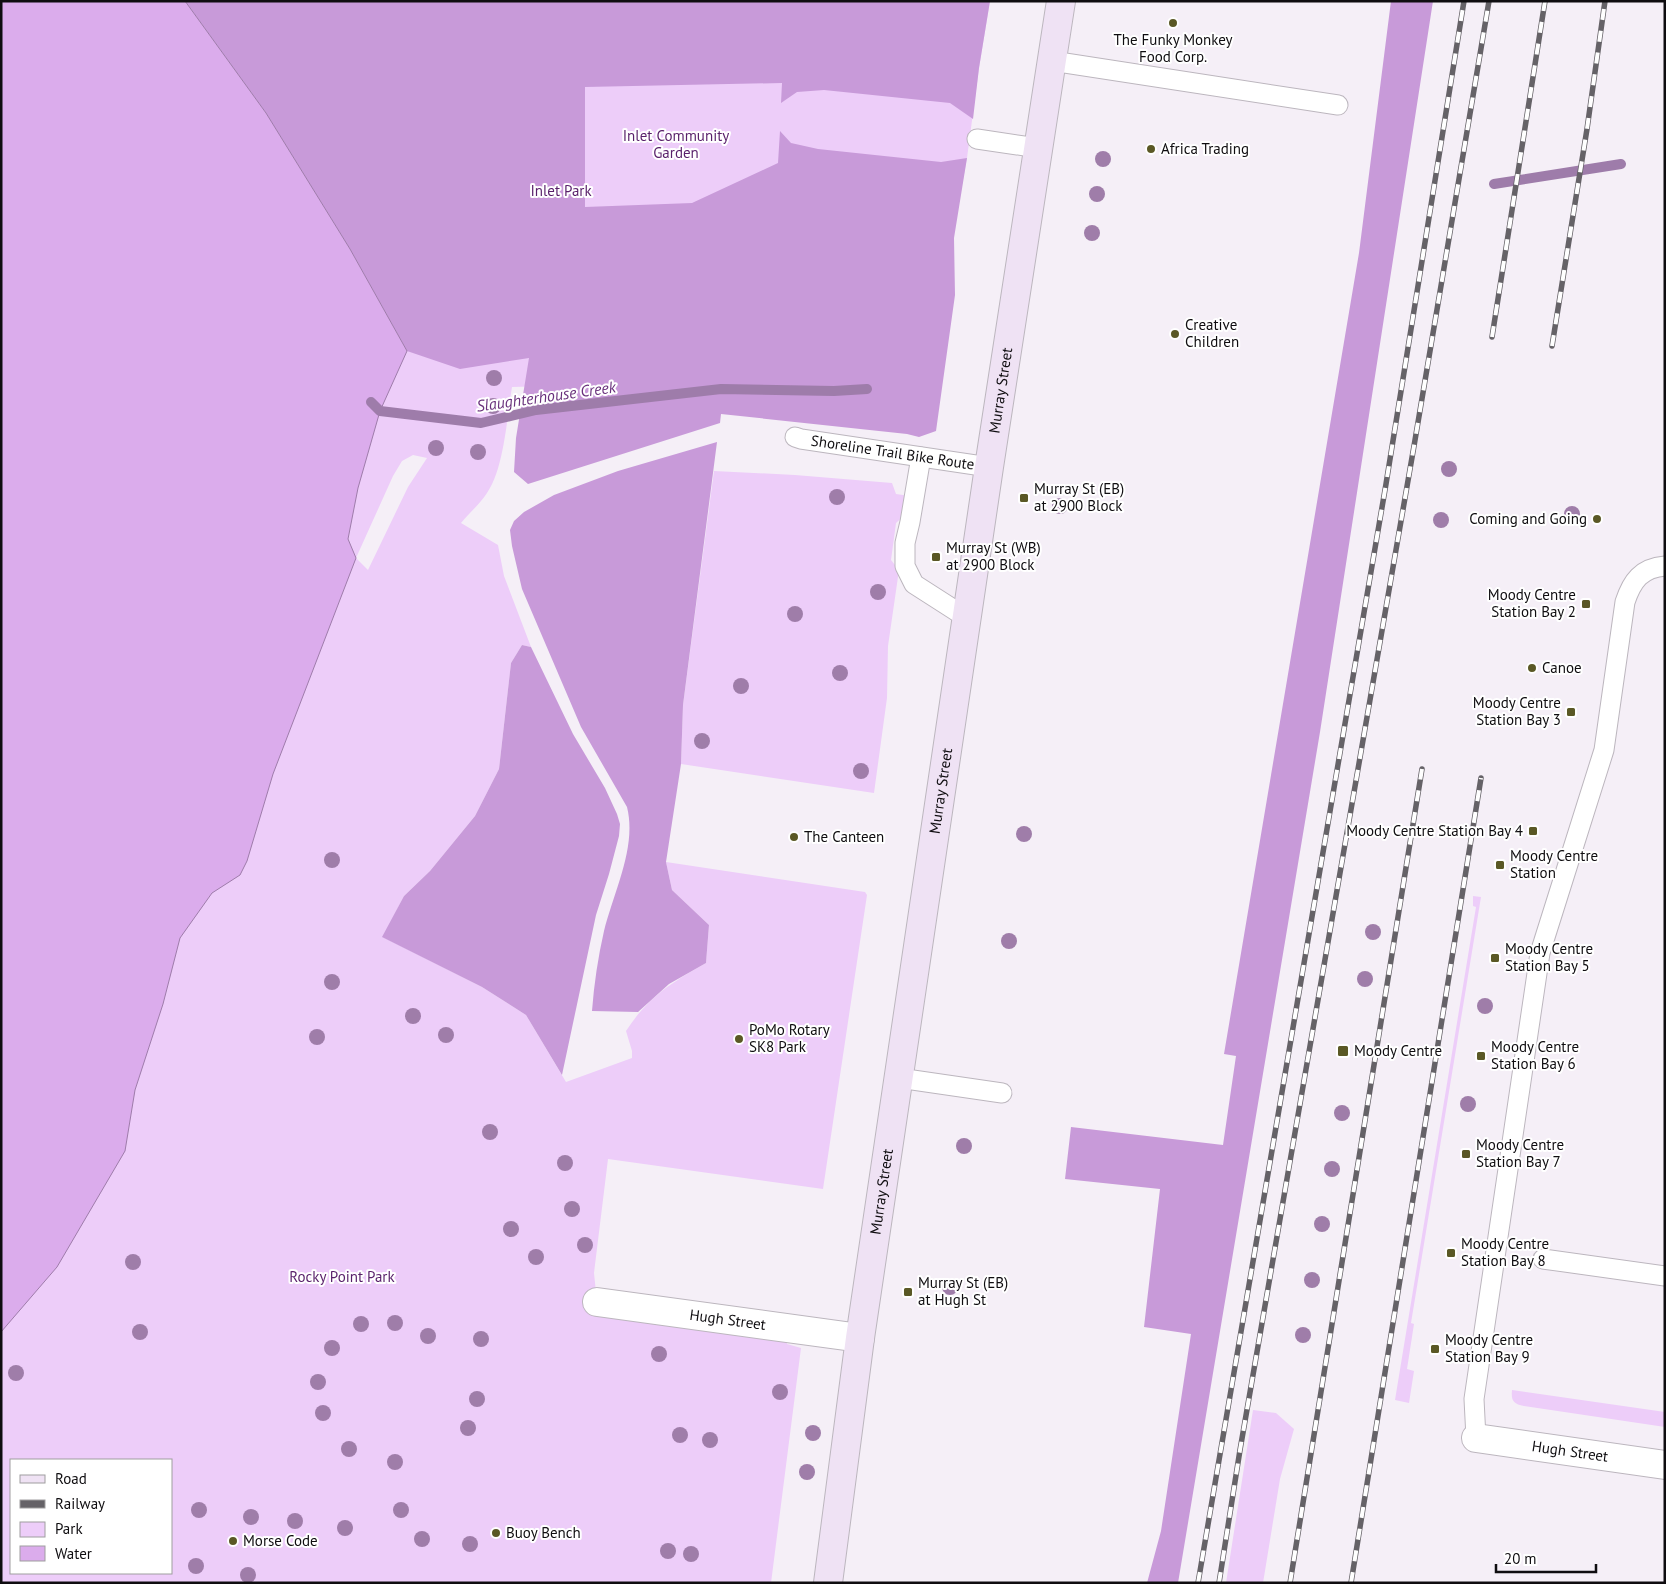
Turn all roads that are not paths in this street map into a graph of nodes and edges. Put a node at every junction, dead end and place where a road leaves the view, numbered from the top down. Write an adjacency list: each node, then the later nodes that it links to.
1 (1061, 1): 2 (main road, Murray Street)
2 (1052, 61): 3 (lane); 5 (main road, Murray Street)
3 (1338, 104)
4 (977, 139): 5 (lane)
5 (1038, 148): 8 (main road, Murray Street)
6 (795, 437): 7 (lane, Shoreline Trail Bike Route)
7 (921, 457): 8 (lane, Shoreline Trail Bike Route); 10 (lane)
8 (989, 467): 10 (main road, Murray Street)
9 (1665, 566): 17 (lane)
10 (967, 618): 11 (main road, Murray Street)
11 (899, 1078): 12 (lane); 16 (main road, Murray Street)
12 (1002, 1092)
13 (1543, 1259): 14 (lane)
14 (1665, 1276)
15 (597, 1302): 16 (street, Hugh Street)
16 (860, 1338): 19 (main road, Murray Street)
17 (1476, 1438): 18 (street, Hugh Street)
18 (1665, 1465)
19 (828, 1583)

